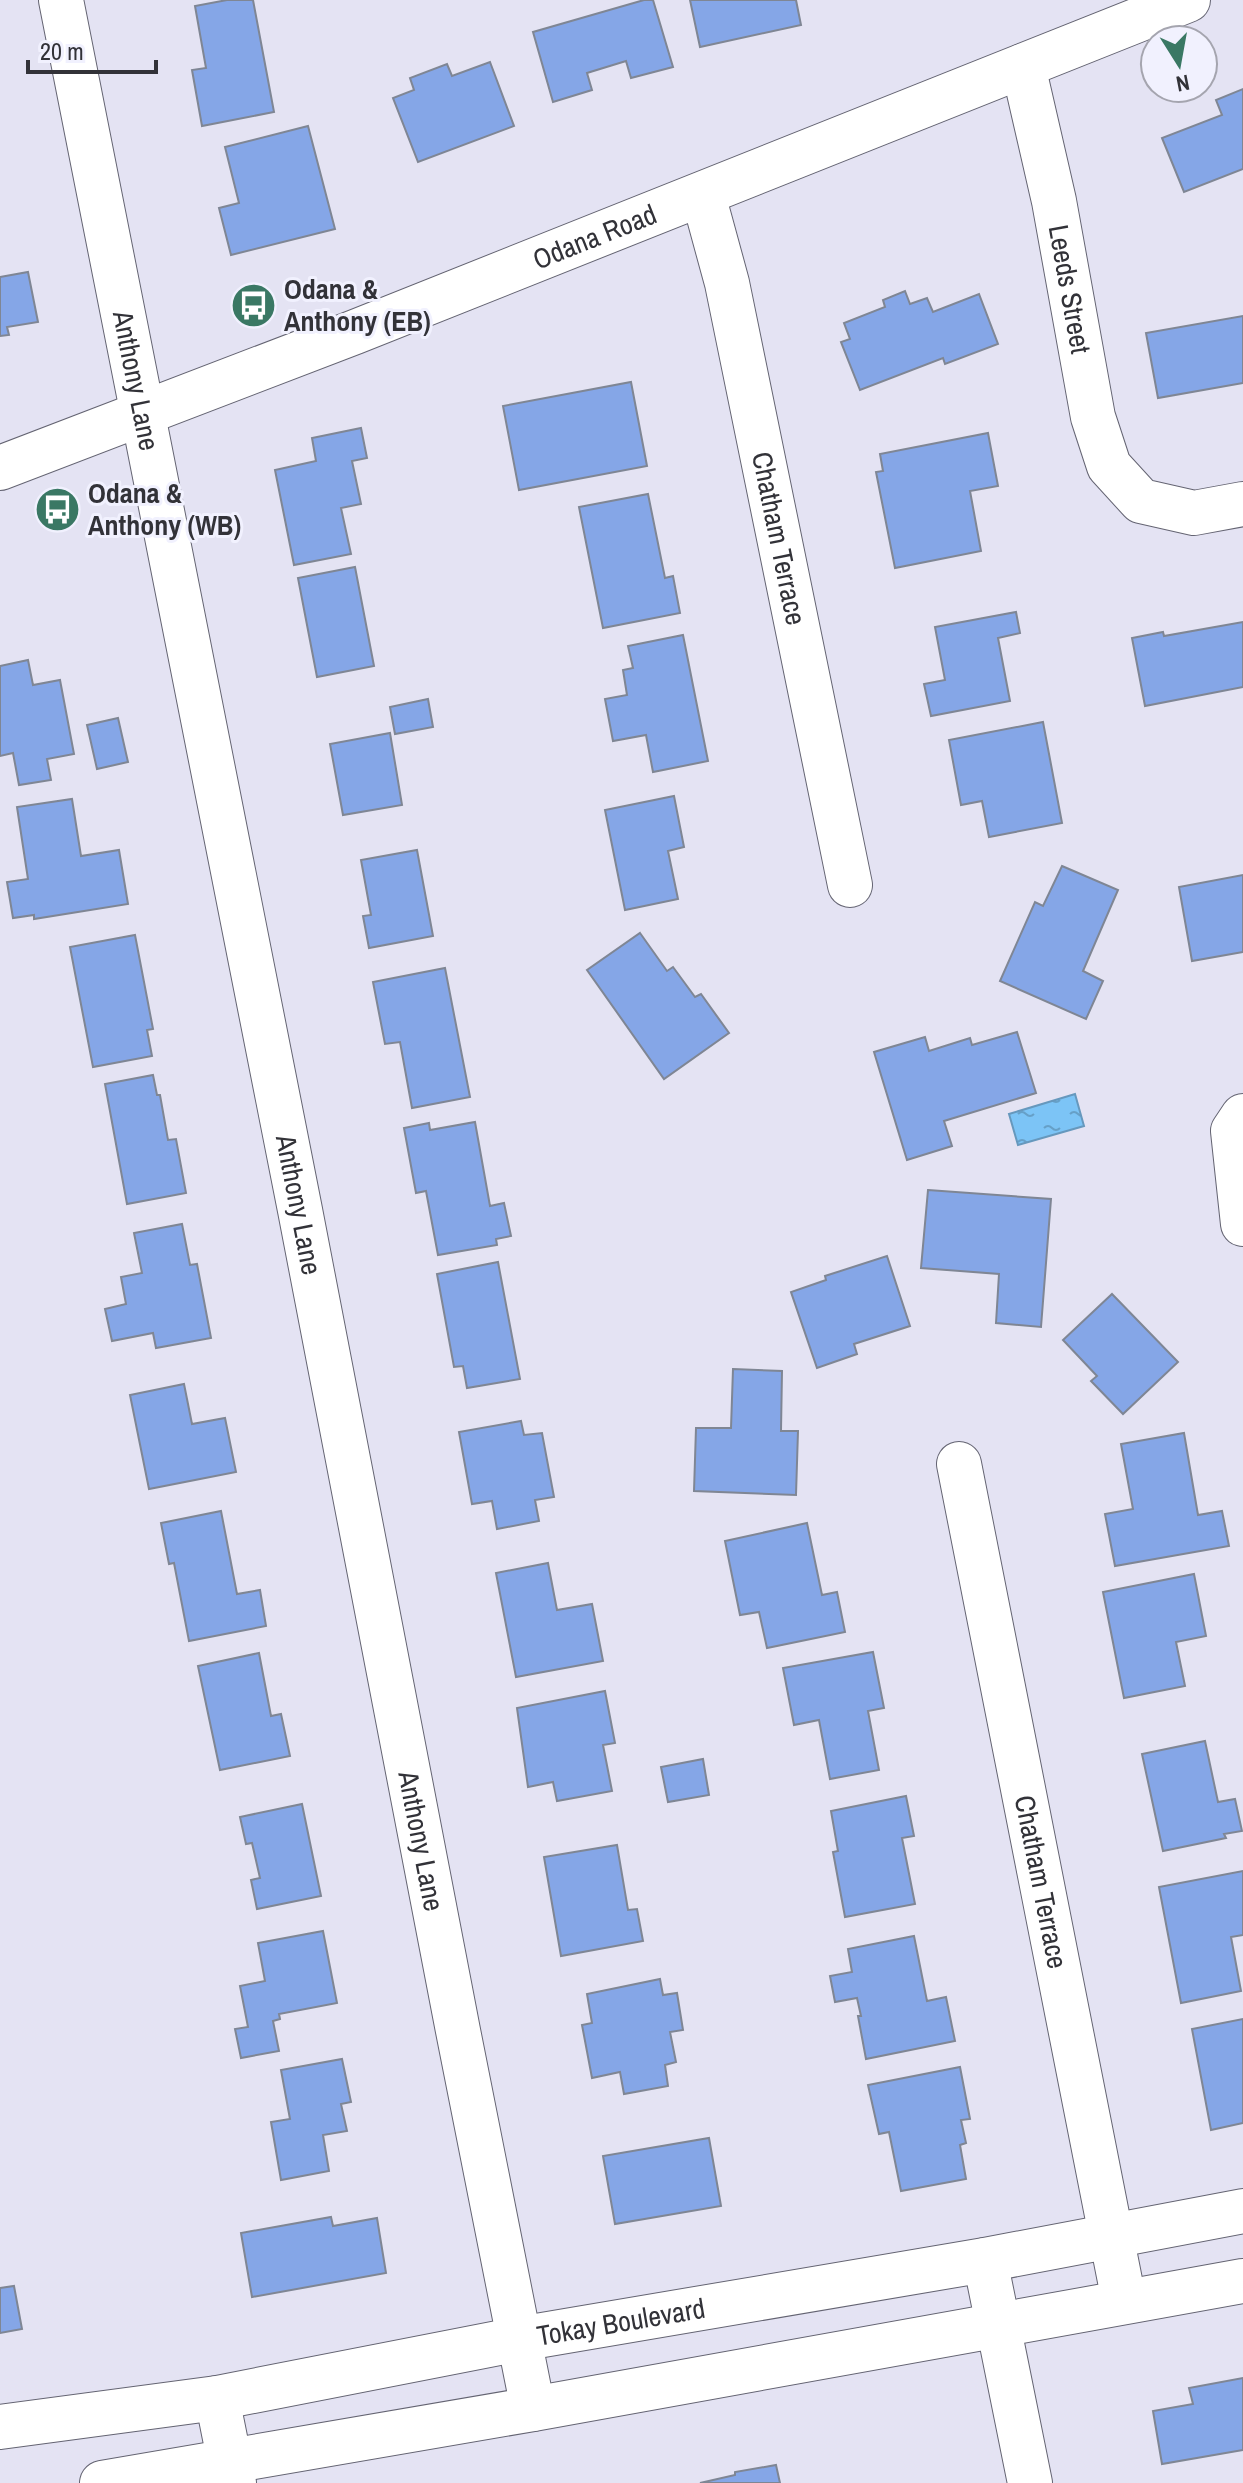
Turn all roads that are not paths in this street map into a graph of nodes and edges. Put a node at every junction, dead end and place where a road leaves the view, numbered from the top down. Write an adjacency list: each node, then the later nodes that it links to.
1 (61, 0): 5 (street, Anthony Lane)
2 (1188, 0): 3 (street, Odana Road)
3 (1023, 66): 4 (street, Odana Road); 7 (street, Leeds Street)
4 (703, 195): 5 (street, Odana Road); 8 (street, Chatham Terrace)
5 (142, 413): 6 (street, Odana Road); 18 (street, Anthony Lane)
6 (0, 468)
7 (1243, 504)
8 (850, 885)
9 (1243, 1116): 10 (street)
10 (1243, 1224)
11 (959, 1464): 13 (street, Chatham Terrace)
12 (1243, 2211): 13 (street, Tokay Boulevard)
13 (1111, 2234): 14 (street, Tokay Boulevard); 16 (street, Chatham Terrace)
14 (985, 2260): 17 (street); 18 (street, Tokay Boulevard)
15 (1243, 2281): 16 (street)
16 (1124, 2301): 17 (street)
17 (997, 2325): 20 (street); 24 (street)
18 (519, 2339): 19 (street, Tokay Boulevard); 20 (street, Anthony Lane)
19 (217, 2398): 21 (street, Tokay Boulevard); 22 (street)
20 (533, 2409): 22 (street)
21 (0, 2427)
22 (231, 2472): 23 (street)
23 (102, 2483)
24 (1030, 2483)

